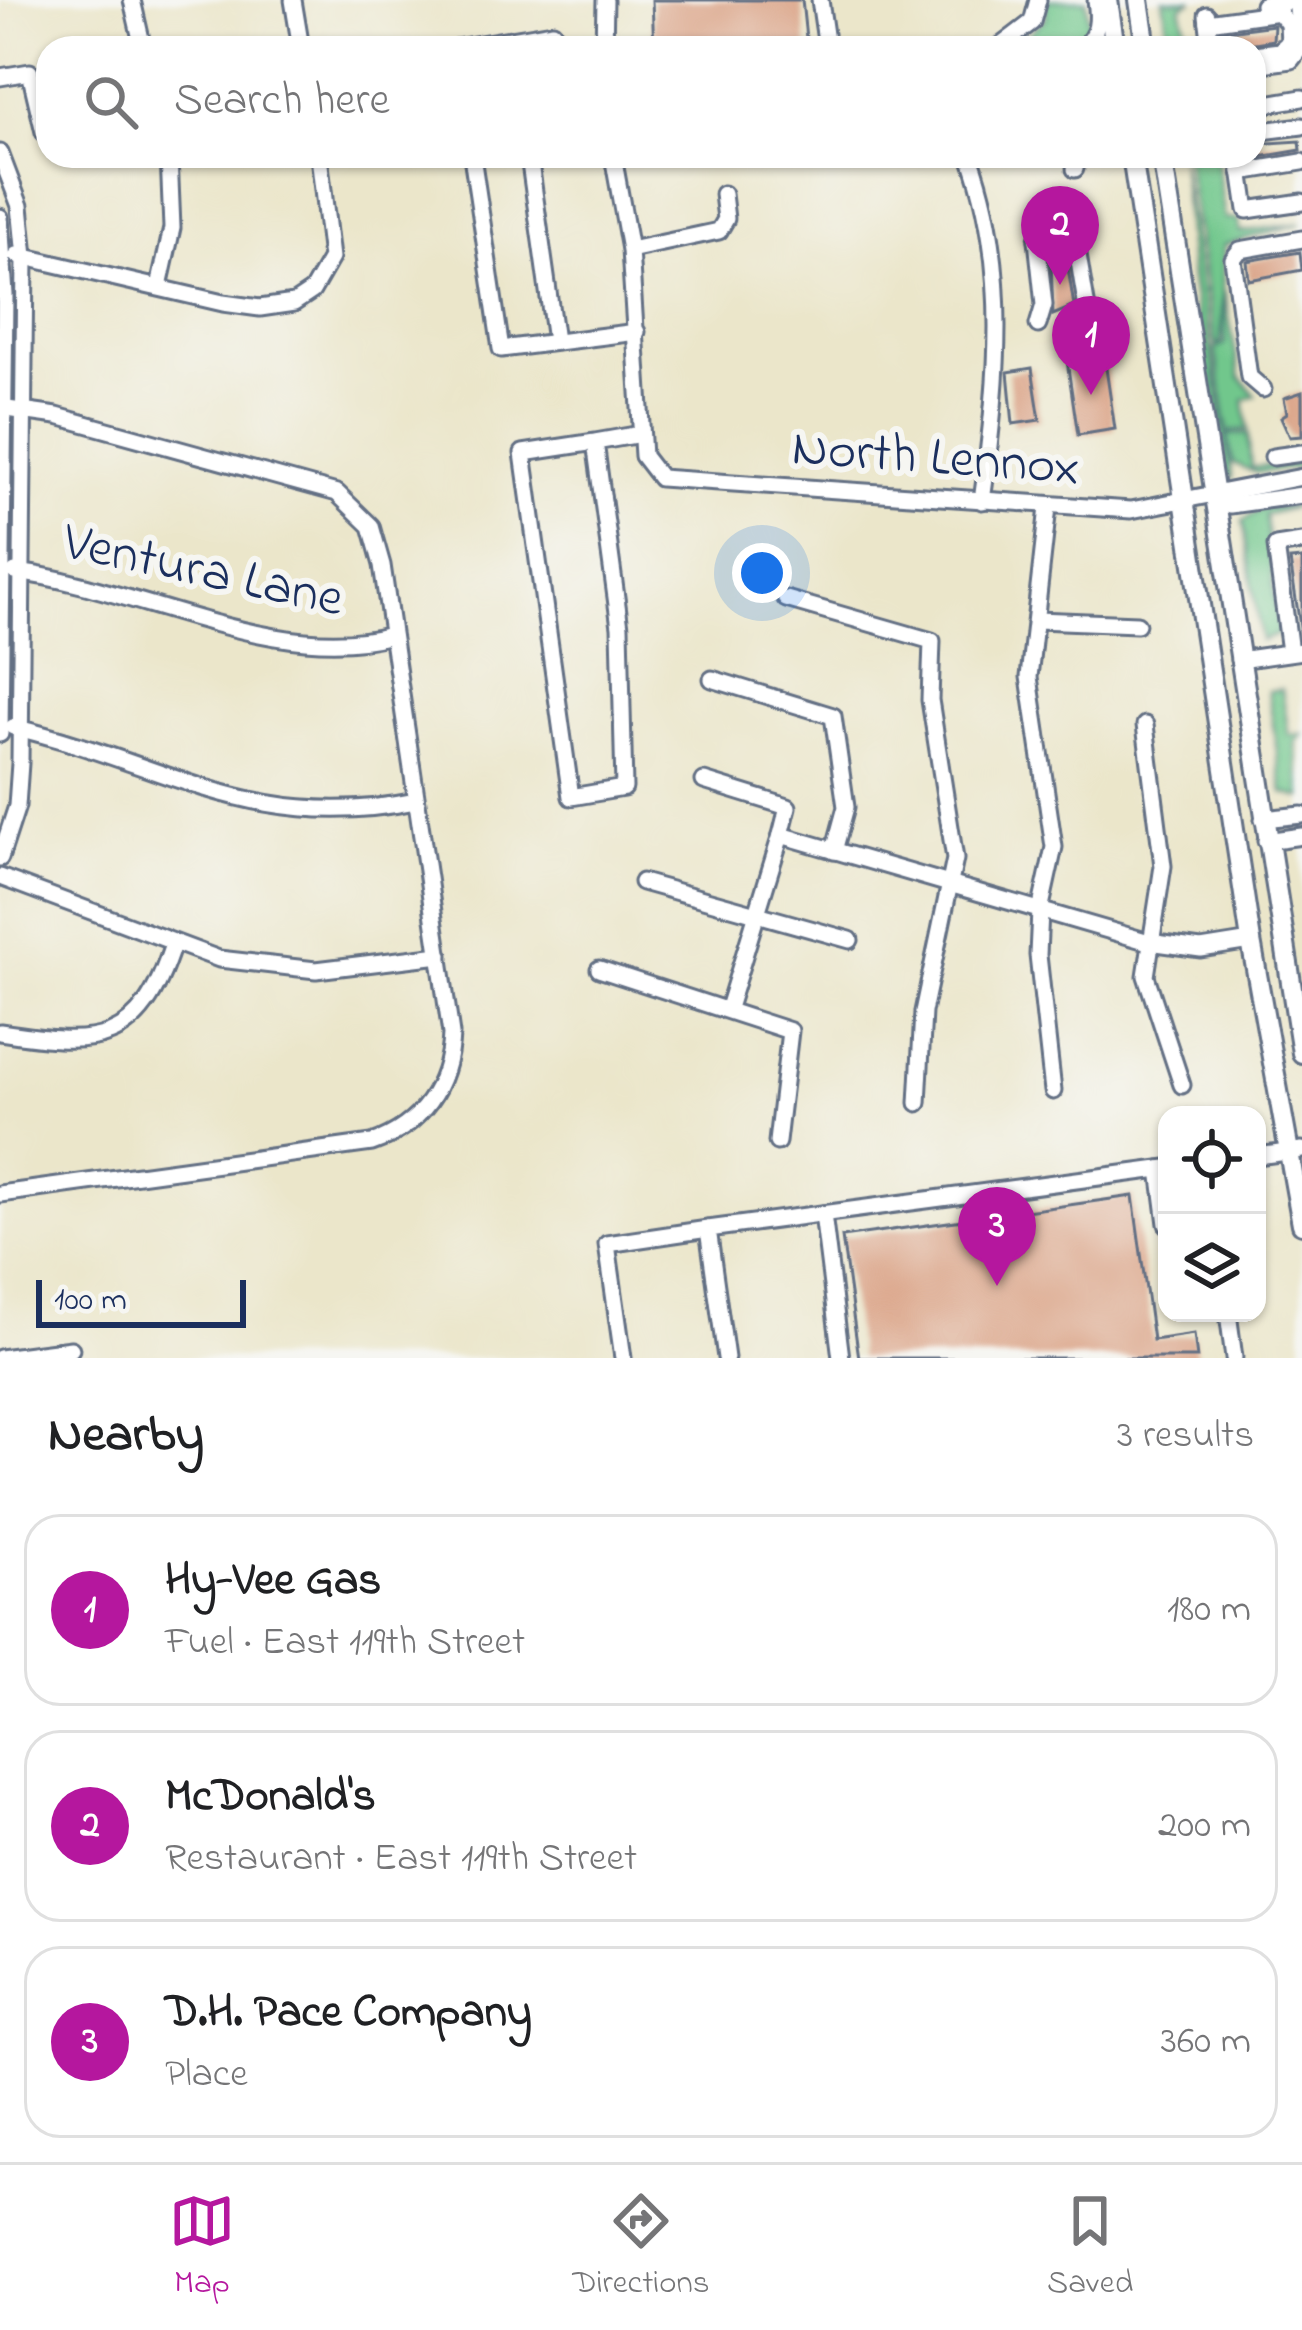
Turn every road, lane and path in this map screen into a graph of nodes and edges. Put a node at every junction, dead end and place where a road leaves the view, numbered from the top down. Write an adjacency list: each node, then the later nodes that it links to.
1 (132, 0): 12 (street)
2 (293, 0): 13 (street)
3 (605, 0): 15 (street)
4 (820, 0): 16 (street)
5 (1038, 0): 17 (street)
6 (1096, 0): 18 (street)
7 (1108, 0): 19 (main road)
8 (1139, 0): 20 (main road)
9 (1299, 0): 10 (street); 23 (street)
10 (1208, 22): 21 (street); 22 (street)
11 (553, 32): 14 (street)
12 (140, 36)
13 (299, 36)
14 (538, 36)
15 (604, 36)
16 (825, 36)
17 (1014, 36)
18 (1093, 36)
19 (1113, 36)
20 (1144, 36)
21 (1210, 36)
22 (1266, 53)
23 (1266, 63)
24 (0, 77): 25 (street)
25 (36, 95)
26 (1302, 98): 27 (street)
27 (1266, 104)
28 (1302, 126): 29 (street)
29 (1266, 130)
30 (0, 153): 48 (street)
31 (1301, 163): 32 (street)
32 (1266, 164)
33 (170, 168): 49 (street)
34 (320, 168): 49 (street)
35 (474, 168): 53 (street)
36 (531, 168): 53 (street)
37 (615, 168): 46 (street)
38 (974, 168): 64 (street)
39 (1134, 168): 65 (main road)
40 (1164, 168): 63 (main road)
41 (1241, 168): 43 (street)
42 (724, 194): 46 (street)
43 (1302, 202)
44 (0, 217): 47 (street)
45 (1302, 239): 54 (street)
46 (630, 250): 52 (street)
47 (2, 252): 48 (street); 55 (street)
48 (25, 257): 49 (street); 56 (street)
49 (159, 287)
50 (1038, 325): 51 (street)
51 (1074, 325)
52 (637, 332): 53 (street); 57 (street)
53 (555, 341)
54 (1263, 389)
55 (2, 408): 56 (street); 68 (street)
56 (23, 412): 69 (street); 73 (street)
57 (640, 434): 58 (street); 64 (street, North Lennox)
58 (595, 442): 58 (street)
59 (1302, 452): 60 (street)
60 (1273, 458)
61 (1302, 477): 63 (street)
62 (1302, 495): 63 (street)
63 (1213, 498): 65 (street, North Lennox); 75 (main road)
64 (982, 501): 66 (street, North Lennox)
65 (1184, 502): 66 (street, North Lennox); 97 (main road)
66 (1048, 507): 71 (street)
67 (1302, 542): 74 (street)
68 (1, 571): 69 (street, Ventura Lane); 77 (street)
69 (23, 573): 73 (street, Ventura Lane); 79 (street)
70 (786, 598): 92 (street)
71 (1037, 620): 72 (street); 94 (street)
72 (1137, 624)
73 (391, 635): 82 (street)
74 (1296, 652): 75 (street)
75 (1239, 659): 84 (main road)
76 (712, 679): 88 (street)
77 (0, 724): 79 (street); 80 (street)
78 (1145, 725): 96 (street)
79 (20, 728): 82 (street); 89 (street)
80 (0, 734)
81 (704, 781): 85 (street)
82 (416, 801): 99 (street)
83 (1302, 814): 84 (street)
84 (1263, 820): 87 (main road)
85 (781, 835): 88 (street); 93 (street)
86 (1302, 836): 87 (street)
87 (1266, 841): 103 (main road)
88 (834, 851): 92 (street)
89 (0, 858)
90 (0, 877): 98 (street)
91 (642, 882): 93 (street)
92 (951, 885): 94 (street); 106 (street)
93 (754, 911): 95 (street); 101 (street)
94 (1040, 911): 96 (street); 105 (street)
95 (850, 940)
96 (1150, 941): 97 (street); 104 (street)
97 (1251, 941): 108 (main road)
98 (173, 944): 99 (street); 102 (street)
99 (440, 955): 111 (street)
100 (599, 969): 101 (street)
101 (728, 1008): 107 (street)
102 (0, 1032)
103 (1302, 1053)
104 (1182, 1084)
105 (1053, 1091)
106 (918, 1103)
107 (777, 1142)
108 (1297, 1151): 109 (street); 113 (main road)
109 (1266, 1155)
110 (1158, 1170): 112 (street)
111 (0, 1194)
112 (823, 1214): 114 (street); 120 (street)
113 (1302, 1224)
114 (708, 1229): 118 (street); 119 (street)
115 (1229, 1322): 121 (street)
116 (71, 1349): 117 (street)
117 (0, 1358)
118 (623, 1358)
119 (726, 1358)
120 (841, 1358)
121 (1234, 1358)

